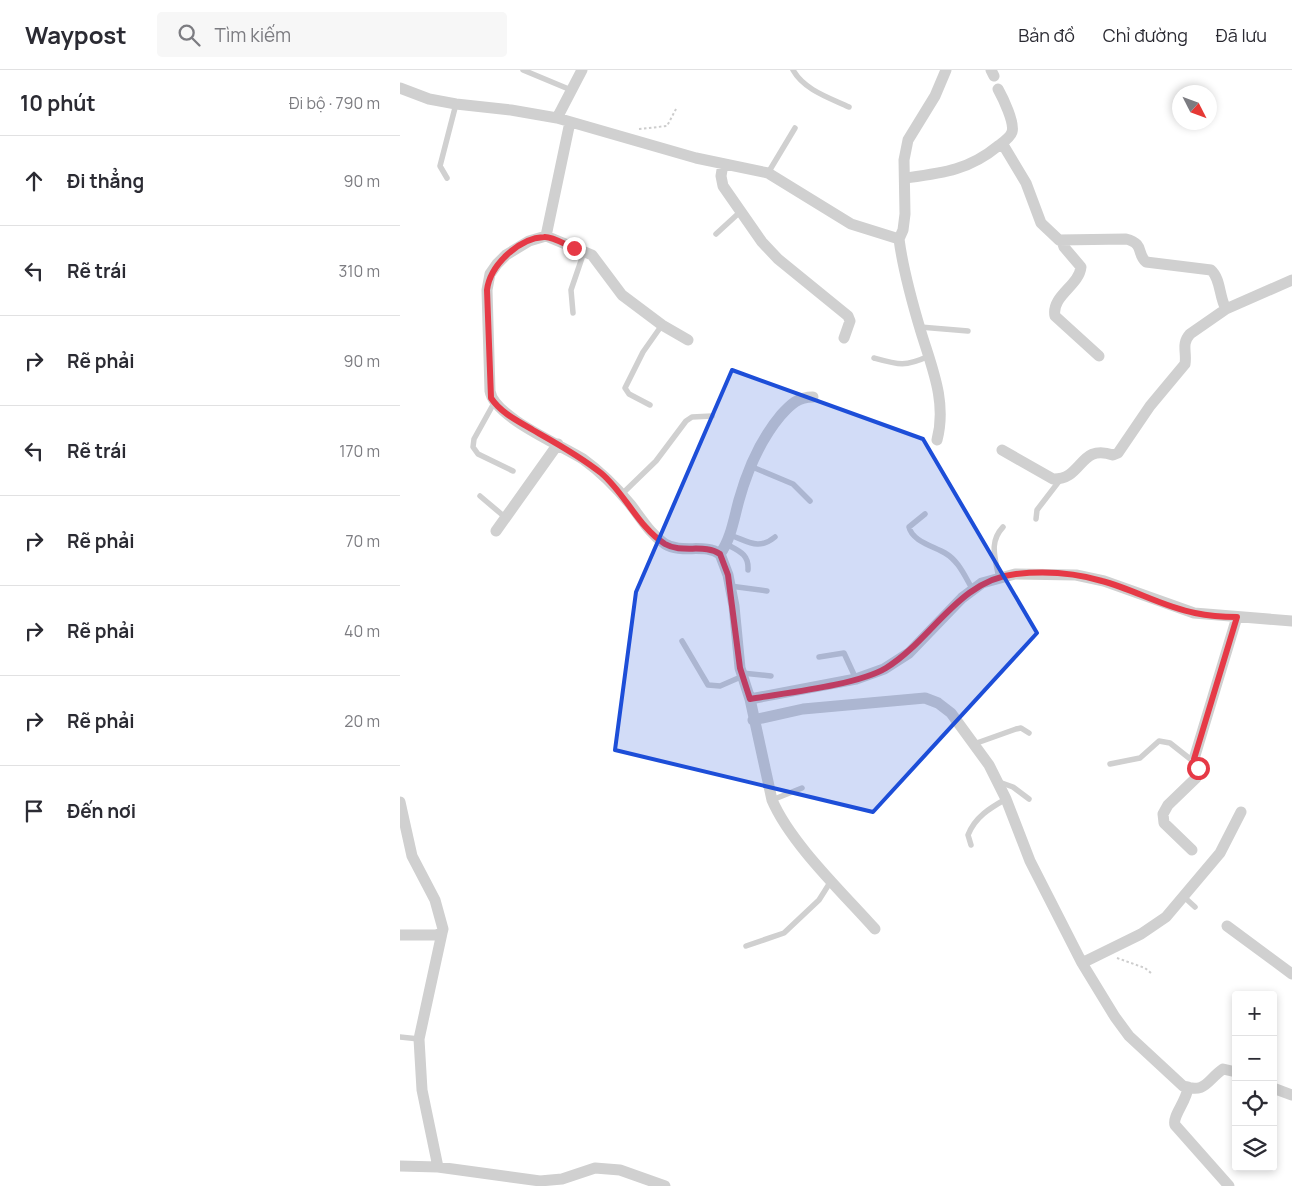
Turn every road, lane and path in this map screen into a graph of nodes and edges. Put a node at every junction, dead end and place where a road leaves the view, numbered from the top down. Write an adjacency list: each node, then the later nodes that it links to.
1 (523, 70): 7 (lane)
2 (582, 70): 7 (street)
3 (794, 70): 9 (lane)
4 (946, 70): 19 (street)
5 (400, 88): 8 (street)
6 (998, 89): 15 (street)
7 (571, 90): 11 (street)
8 (456, 104): 11 (street); 18 (lane)
9 (849, 107)
10 (676, 109): 14 (path)
11 (557, 118): 12 (street)
12 (570, 122): 16 (street); 22 (street)
13 (795, 128): 17 (lane)
14 (638, 129)
15 (1002, 143): 19 (street); 24 (street)
16 (723, 164): 17 (street); 20 (street)
17 (768, 174): 23 (street)
18 (447, 178)
19 (906, 178): 23 (street)
20 (740, 212): 21 (lane); 32 (street)
21 (716, 234)
22 (546, 236): 25 (street); 38 (street)
23 (899, 239): 30 (street)
24 (1064, 245): 27 (street); 35 (street)
25 (584, 252): 28 (lane); 29 (street)
26 (1292, 280): 27 (street)
27 (1226, 309): 46 (street)
28 (573, 313)
29 (662, 324): 33 (street); 39 (lane)
30 (920, 327): 31 (lane); 34 (street)
31 (968, 331)
32 (844, 338)
33 (688, 340)
34 (929, 356): 36 (lane); 41 (street)
35 (1099, 356)
36 (874, 358)
37 (813, 397): 44 (street)
38 (494, 403): 42 (street); 45 (lane)
39 (650, 405)
40 (712, 416): 47 (lane)
41 (937, 440)
42 (558, 444): 47 (street); 51 (street)
43 (1002, 450): 46 (street)
44 (750, 466): 49 (lane); 56 (street)
45 (513, 470)
46 (1060, 480): 52 (lane)
47 (622, 494): 56 (street)
48 (480, 496): 51 (lane)
49 (810, 501)
50 (924, 514): 60 (lane)
51 (506, 518): 54 (street)
52 (1036, 519)
53 (1003, 527): 58 (lane)
54 (496, 531)
55 (775, 537): 56 (lane)
56 (726, 544): 57 (lane); 59 (street)
57 (748, 570)
58 (999, 579): 60 (street); 62 (street)
59 (730, 586): 61 (lane); 66 (street)
60 (973, 590): 68 (street)
61 (767, 591)
62 (1237, 617): 63 (street); 72 (street)
63 (1292, 621)
64 (682, 641): 66 (lane)
65 (819, 658): 68 (lane)
66 (743, 674): 67 (lane); 69 (street)
67 (771, 676)
68 (856, 679): 69 (street)
69 (752, 710): 71 (street); 78 (street)
70 (1029, 733): 71 (lane)
71 (974, 744): 74 (street)
72 (1194, 757): 73 (lane); 82 (street)
73 (1110, 764)
74 (999, 782): 76 (street); 77 (lane)
75 (802, 788): 78 (lane)
76 (1006, 799): 81 (lane); 92 (street)
77 (1029, 799)
78 (772, 800): 83 (street)
79 (400, 802): 88 (street)
80 (1241, 812): 84 (street)
81 (971, 845)
82 (1192, 850)
83 (832, 880): 87 (street); 90 (lane)
84 (1183, 896): 85 (lane); 91 (street)
85 (1195, 906)
86 (1228, 926): 94 (street)
87 (875, 929)
88 (442, 933): 89 (street); 96 (street)
89 (400, 935)
90 (746, 946)
91 (1104, 952): 92 (street); 93 (path)
92 (1082, 963): 98 (street)
93 (1151, 973)
94 (1292, 974)
95 (400, 1037): 96 (lane)
96 (419, 1039): 102 (street)
97 (1232, 1071): 98 (street)
98 (1188, 1087): 104 (street)
99 (1277, 1089): 100 (street)
100 (1292, 1095)
101 (400, 1166): 102 (street)
102 (438, 1167): 103 (street)
103 (665, 1186)
104 (1229, 1186)

